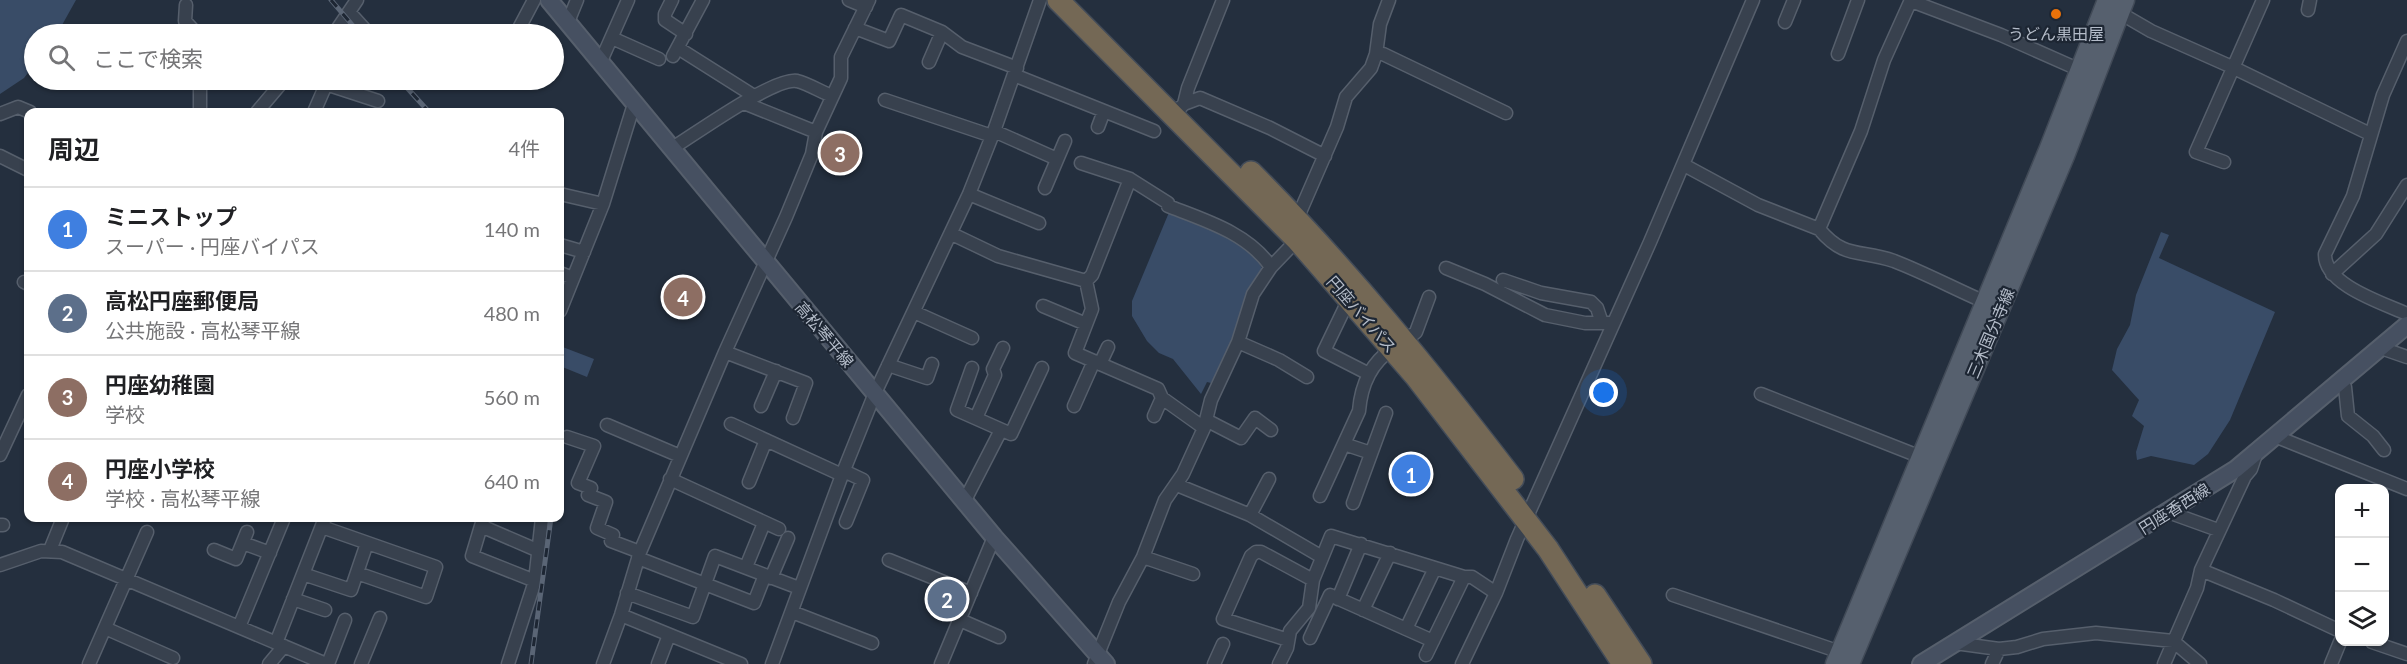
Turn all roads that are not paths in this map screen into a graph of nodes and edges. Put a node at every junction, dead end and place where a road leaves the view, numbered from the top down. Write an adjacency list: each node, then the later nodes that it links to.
1 (357, 0): 22 (street)
2 (534, 0): 28 (street)
3 (549, 0): 23 (main road, 高松琴平線)
4 (578, 0): 23 (street)
5 (628, 0): 32 (street)
6 (672, 0): 31 (street)
7 (703, 0): 31 (street)
8 (849, 0): 19 (street)
9 (1040, 0): 41 (street)
10 (1058, 0): 54 (highway, 円座バイパス)
11 (1079, 0): 54 (highway, 円座バイパス)
12 (1223, 0): 54 (street)
13 (1389, 0): 34 (street)
14 (1753, 0): 71 (street)
15 (1794, 0): 24 (street)
16 (1858, 0): 35 (street)
17 (1911, 0): 40 (street); 81 (street)
18 (2263, 0): 39 (street)
19 (868, 3): 29 (street)
20 (2117, 4): 39 (street); 40 (main road, 三木国分寺線); 225 (main road, 三木国分寺線)
21 (186, 5): 25 (street)
22 (350, 13): 26 (street); 27 (street)
23 (568, 21): 37 (main road, 高松琴平線)
24 (1785, 22)
25 (188, 24)
26 (343, 24)
27 (360, 24)
28 (521, 24)
29 (855, 28): 30 (street); 46 (street)
30 (942, 32): 38 (street); 41 (street)
31 (686, 34): 47 (street)
32 (612, 38): 36 (street); 37 (street)
33 (2407, 41): 63 (street)
34 (1376, 54): 57 (street); 67 (street)
35 (1839, 54)
36 (659, 59)
37 (602, 61): 50 (main road, 高松琴平線)
38 (929, 62)
39 (2232, 67): 63 (street); 69 (street)
40 (2080, 70): 96 (main road, 三木国分寺線)
41 (1016, 72): 56 (street); 62 (street)
42 (200, 90): 51 (street)
43 (276, 90): 52 (street)
44 (324, 90): 53 (street)
45 (350, 90): 48 (street)
46 (832, 96): 47 (street); 61 (street)
47 (749, 99): 61 (street); 65 (street)
48 (378, 100)
49 (885, 100): 62 (street)
50 (634, 104): 65 (main road, 高松琴平線); 78 (street)
51 (200, 108)
52 (260, 108)
53 (316, 108)
54 (1178, 109): 67 (street); 80 (highway, 円座バイパス)
55 (24, 110): 58 (street)
56 (1104, 111): 59 (street); 60 (street)
57 (1506, 113)
58 (0, 114)
59 (1098, 126)
60 (1154, 131)
61 (816, 132): 85 (street)
62 (993, 134): 68 (street); 76 (street)
63 (2370, 134): 88 (street)
64 (1065, 141): 68 (street)
65 (671, 149): 85 (main road, 高松琴平線)
66 (0, 156): 72 (street)
67 (1325, 156): 80 (street)
68 (1057, 159): 75 (street)
69 (2224, 162)
70 (1081, 163): 73 (street)
71 (1684, 165): 81 (street); 100 (street)
72 (24, 168)
73 (1130, 179): 86 (street); 92 (street)
74 (2407, 185): 88 (street)
75 (1045, 188)
76 (969, 194): 79 (street); 82 (street)
77 (564, 195): 78 (street)
78 (603, 204): 84 (street)
79 (1039, 223)
80 (1297, 230): 86 (street); 94 (highway, 円座バイパス); 105 (highway, 円座バイパス)
81 (1819, 230): 96 (street)
82 (952, 234): 92 (street); 98 (street)
83 (564, 246): 84 (street)
84 (584, 252): 90 (street)
85 (766, 264): 109 (street); 120 (main road, 高松琴平線)
86 (1271, 267): 104 (street)
87 (1446, 268): 100 (street)
88 (2332, 274): 99 (street)
89 (564, 275): 90 (street)
90 (573, 278): 95 (street)
91 (1503, 280): 100 (street)
92 (1086, 281): 101 (street)
93 (1429, 297): 105 (street)
94 (1349, 299): 105 (highway, 円座バイパス); 117 (street)
95 (564, 301)
96 (1985, 302): 144 (main road, 三木国分寺線)
97 (1043, 306): 101 (street)
98 (914, 312): 103 (street); 113 (street)
99 (2407, 314)
100 (1607, 323): 154 (street)
101 (1086, 324): 111 (street)
102 (2407, 325): 108 (main road, 円座香西線)
103 (972, 338)
104 (1238, 342): 118 (street); 131 (street)
105 (1398, 345): 117 (street); 154 (highway, 円座バイパス)
106 (1108, 347): 111 (street)
107 (1003, 348): 129 (street)
108 (2381, 348): 110 (street); 119 (main road, 円座香西線)
109 (725, 352): 116 (street); 143 (street)
110 (2407, 357)
111 (1097, 363): 122 (street); 125 (street)
112 (932, 364): 113 (street)
113 (888, 365): 120 (street)
114 (972, 368): 129 (street)
115 (1042, 368): 133 (street)
116 (776, 371): 124 (street); 128 (street)
117 (1369, 374): 138 (street)
118 (1307, 377)
119 (2341, 382): 135 (main road, 円座香西線); 139 (street)
120 (875, 393): 145 (street); 152 (main road, 高松琴平線)
121 (1761, 394): 144 (street)
122 (1162, 398): 127 (street); 131 (street)
123 (24, 403): 142 (street)
124 (761, 406)
125 (1074, 406)
126 (1386, 413): 141 (street)
127 (1154, 416)
128 (793, 418)
129 (976, 418): 133 (street)
130 (731, 424): 137 (street)
131 (1205, 424): 134 (street); 149 (street)
132 (607, 425): 143 (street)
133 (1001, 430): 152 (street)
134 (1271, 430)
135 (2277, 436): 140 (main road, 円座香西線); 150 (street)
136 (567, 437): 174 (street)
137 (766, 440): 145 (street); 148 (street)
138 (1344, 444): 141 (street); 151 (street)
139 (2384, 450)
140 (2257, 451): 155 (main road, 円座香西線); 164 (street)
141 (1371, 453): 153 (street)
142 (0, 455)
143 (680, 456): 147 (street)
144 (1921, 457): 225 (main road, 三木国分寺線)
145 (843, 473): 163 (street); 191 (street)
146 (1269, 479): 156 (street)
147 (670, 480): 162 (street); 174 (street)
148 (749, 482)
149 (1177, 485): 156 (street); 176 (street)
150 (2407, 489)
151 (1320, 496)
152 (965, 500): 166 (main road, 高松琴平線)
153 (1353, 503)
154 (1529, 512): 194 (street); 240 (highway, 円座バイパス); 241 (highway, 円座バイパス)
155 (2168, 512): 164 (street); 216 (main road, 円座香西線)
156 (1250, 515): 175 (street)
157 (61, 522): 169 (street)
158 (283, 522): 172 (street)
159 (323, 522): 167 (street); 183 (street)
160 (483, 522): 171 (street); 189 (street)
161 (542, 522): 171 (street)
162 (764, 522): 179 (street); 185 (street)
163 (846, 522)
164 (2218, 530): 181 (street)
165 (147, 532): 187 (street)
166 (994, 537): 193 (street); 226 (main road, 高松琴平線)
167 (367, 543): 182 (street); 182 (street)
168 (1361, 544): 173 (street); 175 (street); 197 (street)
169 (50, 550): 178 (street); 187 (street)
170 (214, 550): 172 (street)
171 (539, 551): 189 (street)
172 (270, 553): 205 (street)
173 (1390, 553): 180 (street); 199 (street)
174 (639, 555): 190 (street); 192 (street)
175 (1322, 557): 188 (street)
176 (1143, 558): 184 (street); 226 (street)
177 (889, 560): 193 (street)
178 (0, 565)
179 (746, 567): 185 (street); 190 (street)
180 (1435, 568): 186 (street); 207 (street)
181 (2201, 570): 208 (street); 214 (street)
182 (357, 573): 183 (street)
183 (303, 574): 196 (street)
184 (1193, 574)
185 (768, 576): 190 (street); 191 (street)
186 (1464, 577): 194 (street); 213 (street)
187 (126, 579): 205 (street); 206 (street)
188 (1313, 580): 212 (street); 212 (street)
189 (535, 581): 232 (street)
190 (705, 584): 192 (street)
191 (799, 588): 200 (street)
192 (627, 593): 201 (street)
193 (971, 593): 204 (street)
194 (1496, 593): 239 (street)
195 (1673, 595): 225 (street)
196 (293, 599): 198 (street); 218 (street)
197 (1338, 599): 199 (street); 211 (street)
198 (325, 610)
199 (1364, 610): 207 (street)
200 (792, 612): 215 (street); 227 (street)
201 (621, 615): 209 (street); 233 (street)
202 (380, 618): 231 (street)
203 (345, 620): 230 (street)
204 (960, 620): 210 (street); 236 (street)
205 (239, 627): 218 (street)
206 (105, 628): 224 (street); 228 (street)
207 (1406, 629): 213 (street)
208 (2335, 629)
209 (669, 635): 234 (street); 235 (street)
210 (999, 637)
211 (1310, 638)
212 (1288, 640): 238 (street)
213 (1433, 640): 223 (street)
214 (2173, 641): 221 (street); 244 (street); 245 (street)
215 (872, 643)
216 (1954, 643): 221 (street); 242 (main road, 円座香西線)
217 (1222, 644): 237 (street)
218 (280, 645): 229 (street); 230 (street)
219 (2338, 646): 246 (street)
220 (2384, 646): 222 (street)
221 (1998, 649): 243 (street)
222 (2407, 654)
223 (1426, 655)
224 (172, 658)
225 (1841, 660)
226 (1099, 661)
227 (776, 663)
228 (90, 664)
229 (269, 664)
230 (327, 664)
231 (361, 664)
232 (508, 664)
233 (603, 664)
234 (658, 664)
235 (741, 664)
236 (941, 664)
237 (1214, 664)
238 (1279, 664)
239 (1462, 664)
240 (1623, 664)
241 (1641, 664)
242 (1921, 664)
243 (1992, 664)
244 (2164, 664)
245 (2200, 664)
246 (2331, 664)

